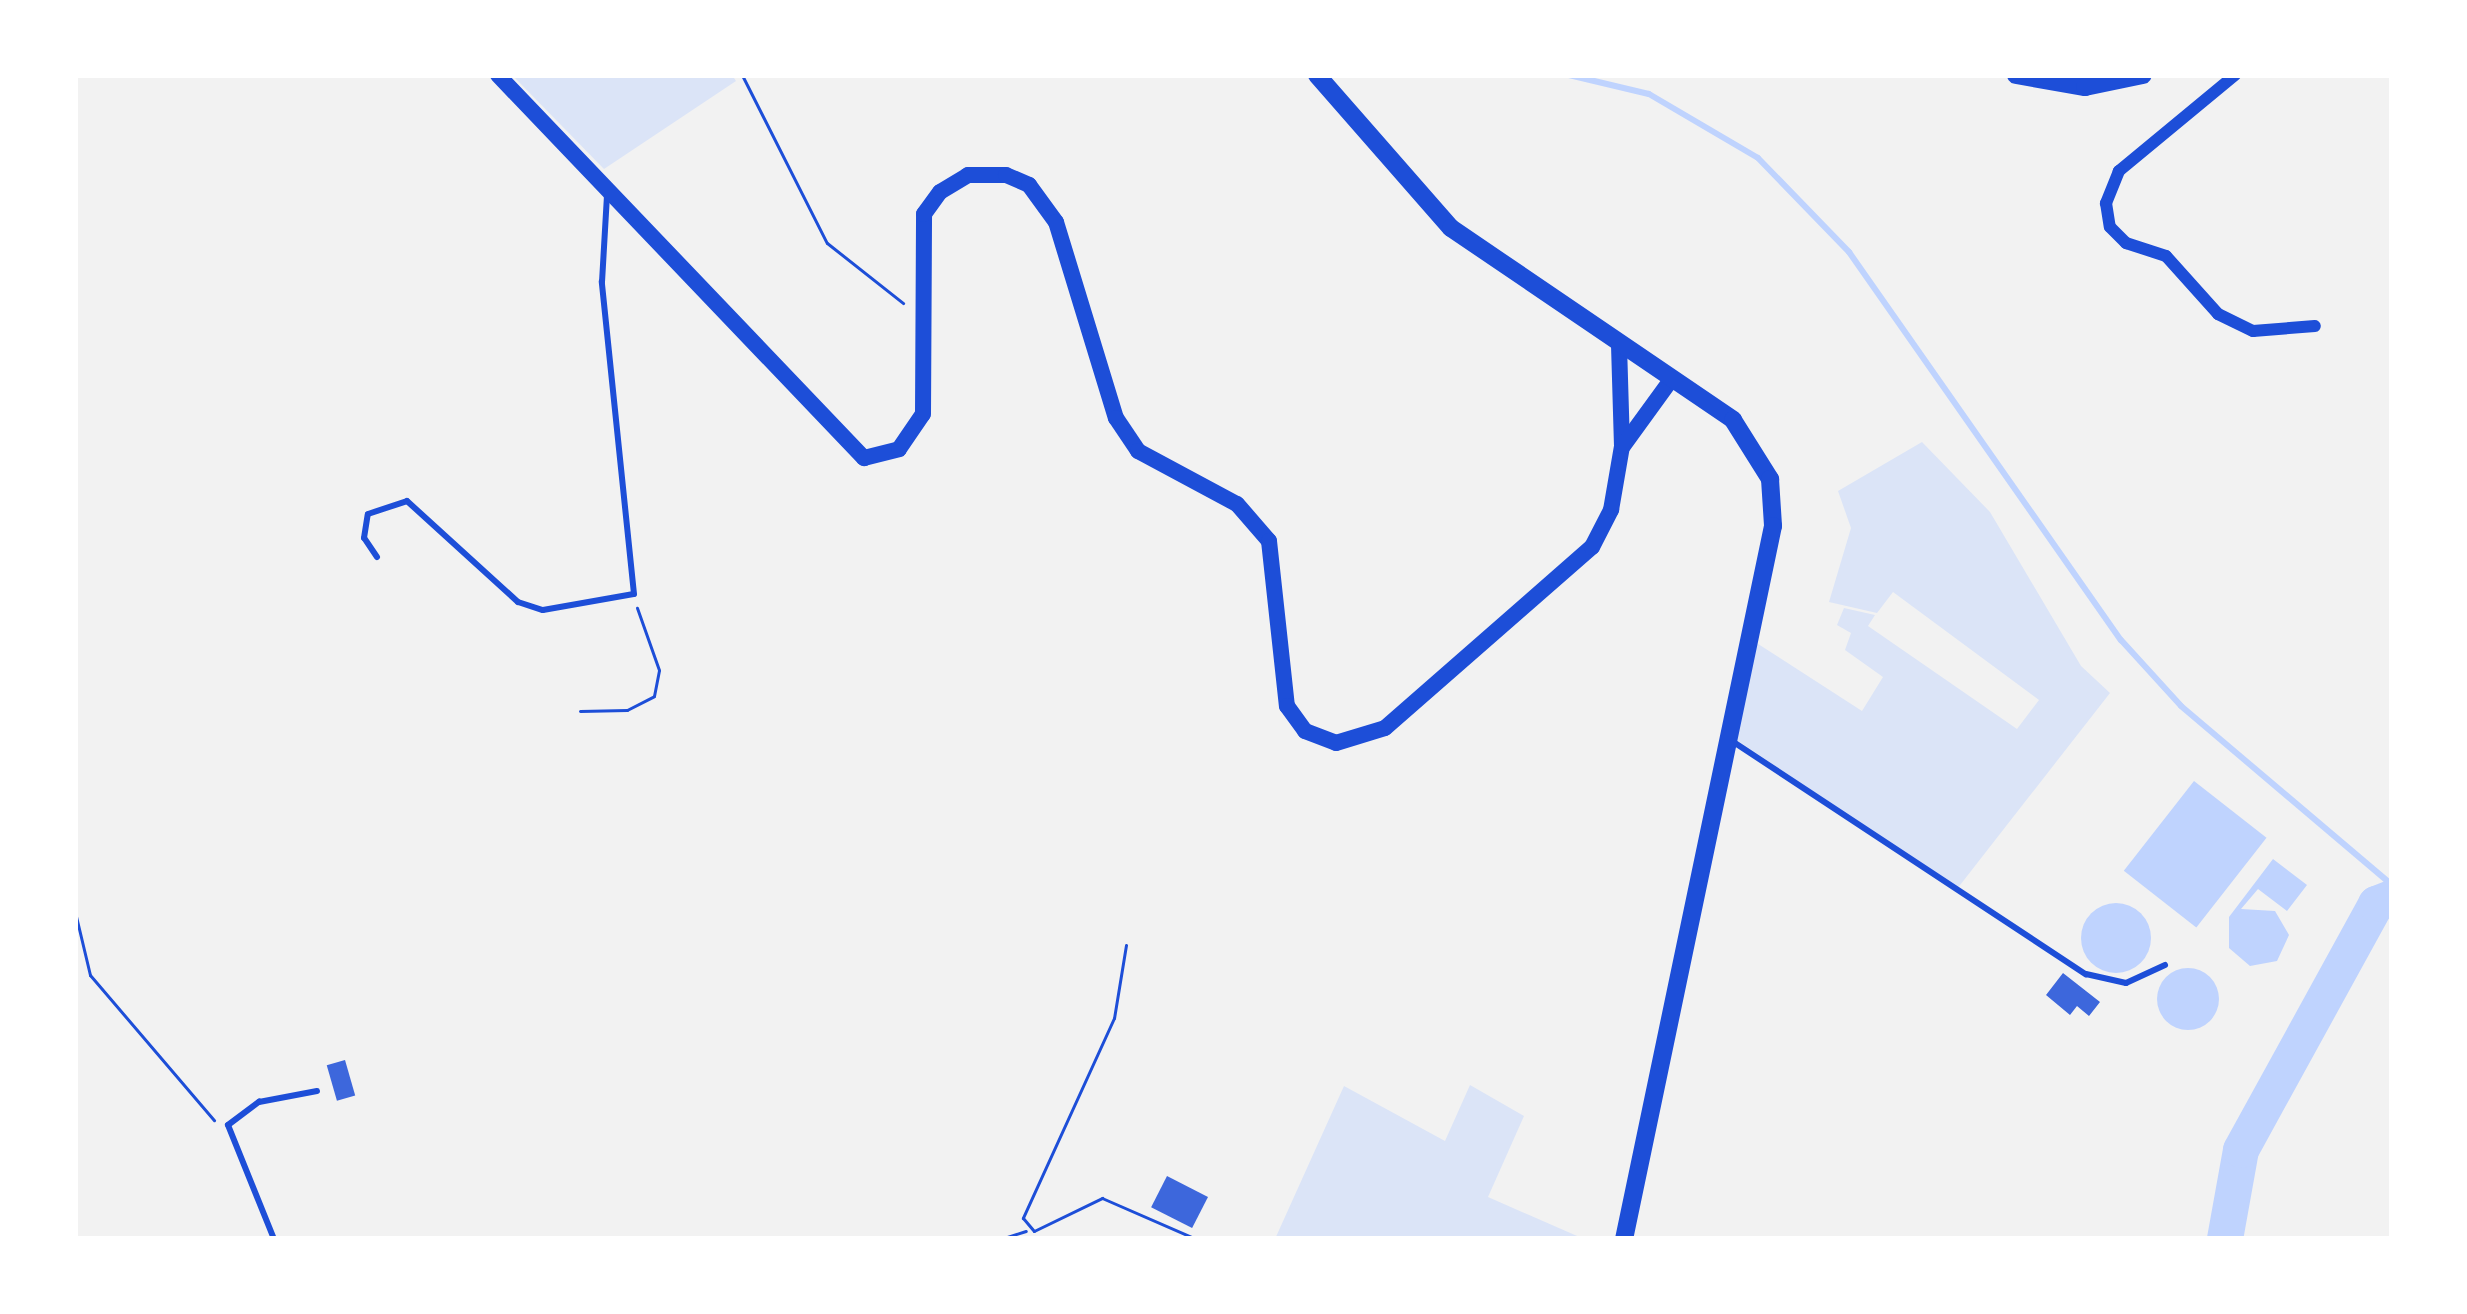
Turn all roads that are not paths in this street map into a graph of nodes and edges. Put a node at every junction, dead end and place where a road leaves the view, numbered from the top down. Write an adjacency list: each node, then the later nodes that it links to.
1 (498, 75): 6 (main road)
2 (1317, 75): 8 (main road)
3 (2016, 75): 4 (main road)
4 (2143, 75)
5 (2235, 75): 7 (street)
6 (608, 192): 10 (main road); 11 (lane)
7 (2315, 326)
8 (1618, 346): 9 (main road); 10 (main road)
9 (1671, 380): 10 (main road); 12 (main road)
10 (1622, 446)
11 (377, 557)
12 (1729, 739): 13 (lane); 16 (main road)
13 (2165, 965)
14 (316, 1091): 15 (lane)
15 (274, 1239)
16 (1624, 1239)

